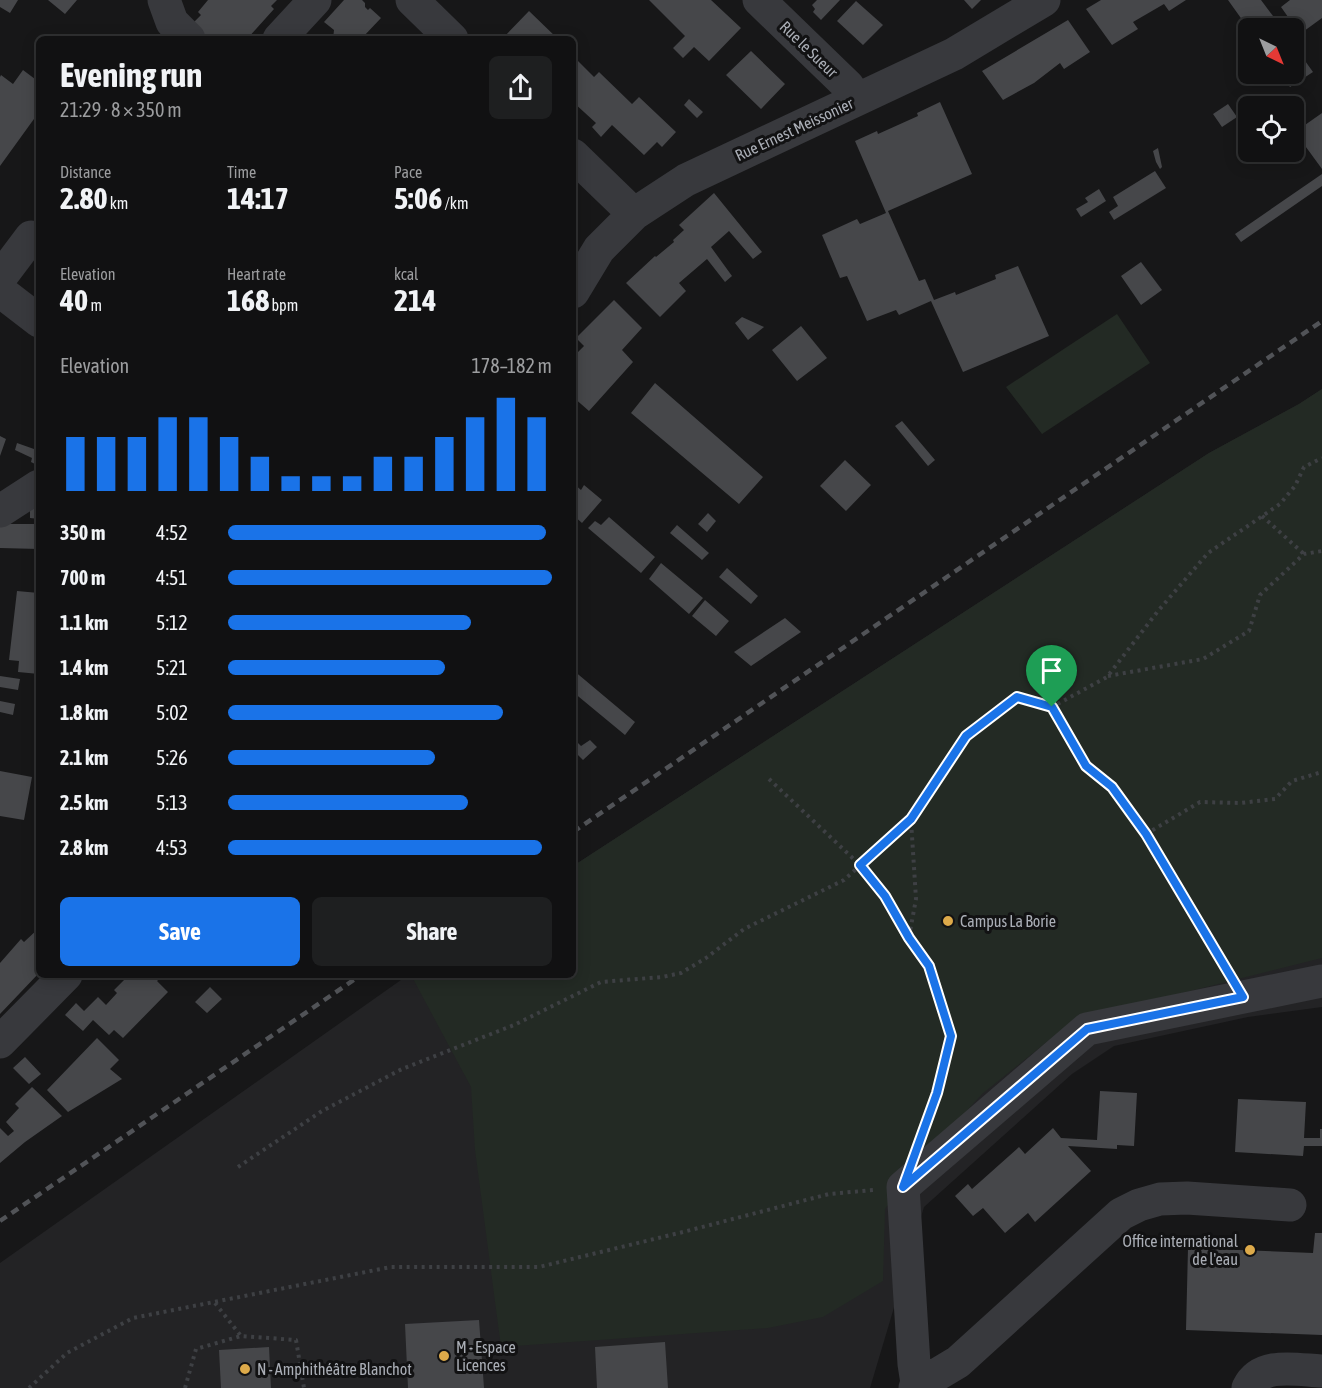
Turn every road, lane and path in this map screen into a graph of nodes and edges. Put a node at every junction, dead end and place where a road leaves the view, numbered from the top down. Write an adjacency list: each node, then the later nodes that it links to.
1 (164, 0): 6 (street)
2 (315, 0): 7 (street)
3 (412, 0): 8 (street)
4 (759, 0): 9 (street, Rue le Sueur)
5 (1044, 0): 9 (street, Rue Ernest Meissonier)
6 (186, 36)
7 (282, 36)
8 (449, 36)
9 (855, 100): 11 (street, Rue Ernest Meissonier)
10 (576, 158): 11 (street)
11 (634, 214): 14 (street, Rue Ernest Meissonier)
12 (36, 235): 13 (street)
13 (0, 278)
14 (576, 287)
15 (0, 291): 16 (street)
16 (36, 319)
17 (1322, 458): 20 (path)
18 (36, 488): 19 (street)
19 (0, 511)
20 (1262, 516): 22 (path); 23 (path)
21 (1322, 551): 22 (path)
22 (1304, 554): 23 (path)
23 (1107, 677): 24 (path)
24 (1052, 707): 27 (path); 28 (path)
25 (1322, 772): 28 (path)
26 (769, 778): 29 (path)
27 (911, 819): 29 (path); 30 (path)
28 (1146, 834): 33 (path)
29 (860, 865): 30 (path); 36 (path)
30 (909, 938): 35 (path)
31 (63, 978): 34 (street)
32 (1322, 981): 33 (street)
33 (1243, 997): 37 (street)
34 (0, 1042)
35 (922, 1135)
36 (238, 1167)
37 (903, 1187): 39 (path); 42 (street)
38 (1290, 1205): 42 (street)
39 (215, 1303): 40 (path); 43 (path)
40 (241, 1336): 44 (path); 45 (path)
41 (1322, 1371): 46 (street)
42 (916, 1386)
43 (29, 1388)
44 (185, 1388)
45 (304, 1388)
46 (1248, 1388)

